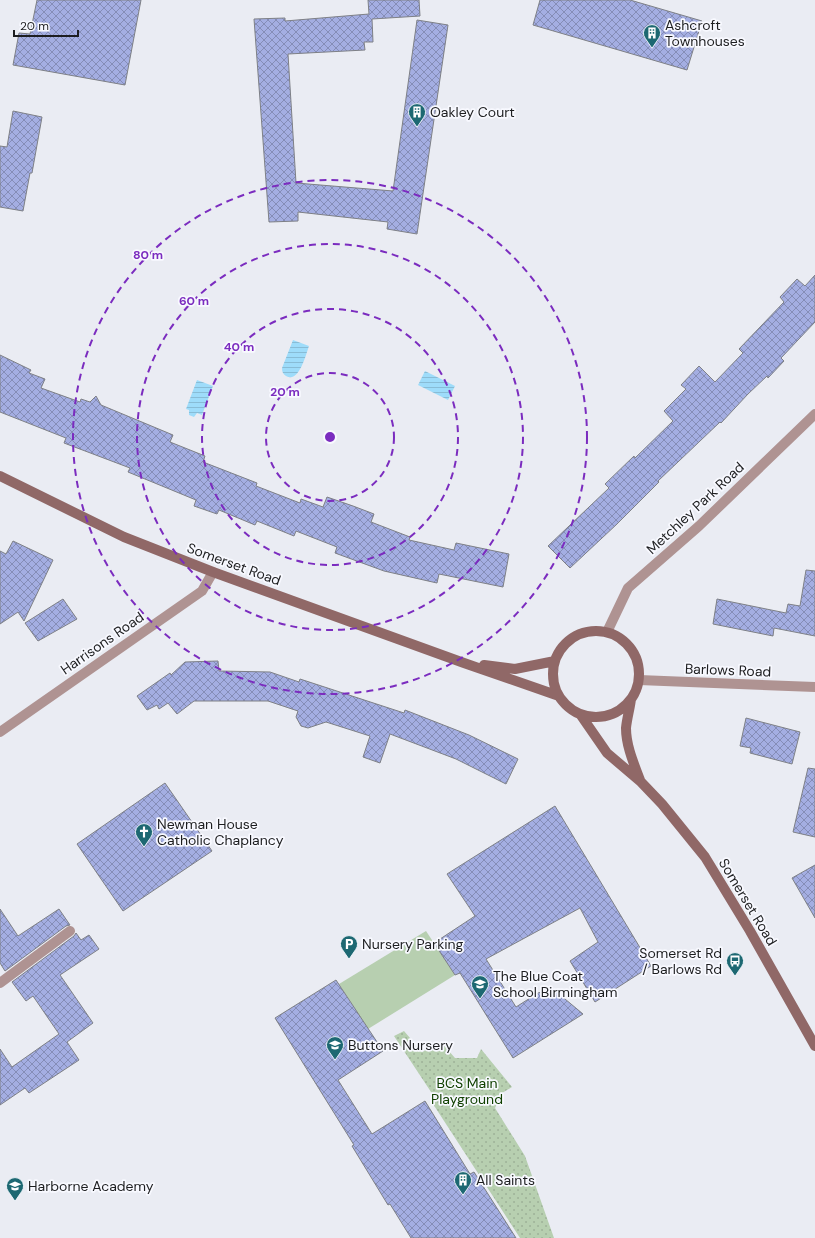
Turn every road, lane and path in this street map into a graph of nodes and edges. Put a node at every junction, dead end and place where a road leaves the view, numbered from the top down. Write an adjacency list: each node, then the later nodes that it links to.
1 (815, 414): 4 (street, Metchley Park Road)
2 (0, 476): 3 (street, Somerset Road)
3 (213, 572): 6 (street, Somerset Road); 12 (street, Harrisons Road)
4 (607, 632): 5 (street); 7 (street)
5 (555, 661): 6 (street, Somerset Road); 9 (street)
6 (464, 663): 9 (street, Somerset Road)
7 (639, 680): 8 (street, Barlows Road); 10 (street)
8 (815, 687)
9 (559, 696): 11 (street)
10 (631, 699): 11 (street); 13 (street, Somerset Road)
11 (580, 714): 13 (street, Somerset Road)
12 (0, 732)
13 (641, 782): 16 (street, Somerset Road)
14 (70, 931): 15 (street)
15 (0, 983)
16 (815, 1046)

